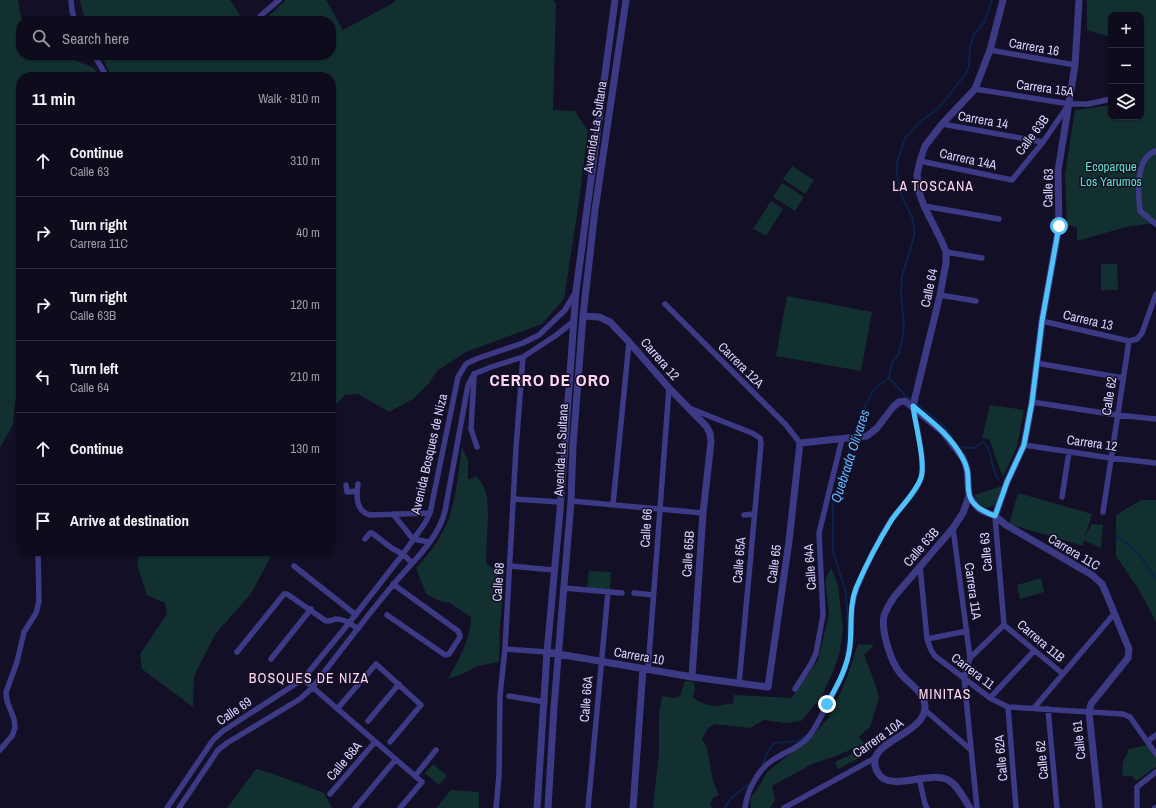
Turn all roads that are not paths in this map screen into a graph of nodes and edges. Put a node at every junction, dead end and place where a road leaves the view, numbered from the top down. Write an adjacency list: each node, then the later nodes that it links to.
1 (71, 0): 7 (street)
2 (279, 0): 8 (street)
3 (615, 0): 26 (street, Avenida La Sultana)
4 (626, 0): 27 (street, Avenida La Sultana)
5 (1003, 0): 9 (street, Calle 64)
6 (1079, 0): 11 (street, Calle 63)
7 (74, 16)
8 (260, 16)
9 (990, 50): 11 (street, Carrera 16); 13 (street, Calle 64)
10 (97, 60): 12 (street)
11 (1075, 65): 15 (street, Calle 63)
12 (104, 72)
13 (975, 89): 15 (street, Carrera 15A); 16 (street, Calle 64)
14 (1108, 100): 15 (street, Carrera 15A)
15 (1070, 104): 17 (street, Calle 63B); 35 (street, Calle 63)
16 (942, 124): 17 (street, Carrera 14); 19 (street, Calle 64)
17 (1043, 142): 20 (street, Calle 63B)
18 (1156, 151): 23 (street)
19 (920, 161): 20 (street, Carrera 14A); 21 (street, Calle 64)
20 (1012, 180)
21 (924, 206): 22 (street); 24 (street, Calle 64)
22 (999, 219)
23 (1156, 224)
24 (946, 252): 25 (street); 30 (street, Calle 64)
25 (982, 258)
26 (579, 272): 27 (street); 28 (street, Avenida La Sultana)
27 (588, 273): 33 (street, Avenida La Sultana)
28 (576, 291): 34 (street, Avenida La Sultana); 67 (street, Avenida Bosques de Niza)
29 (1156, 294): 36 (street)
30 (940, 295): 31 (street); 44 (street, Calle 64)
31 (976, 301)
32 (665, 304): 50 (street, Carrera 12A)
33 (583, 316): 34 (street); 37 (street, Carrera 12); 62 (street, Avenida La Sultana)
34 (574, 321): 38 (street); 63 (street, Avenida La Sultana)
35 (1042, 321): 36 (street, Carrera 13); 39 (street, Calle 63)
36 (1129, 341): 41 (street, Calle 62)
37 (629, 342): 42 (street, Carrera 12); 64 (street)
38 (523, 357): 40 (street); 61 (street, Calle 68)
39 (1036, 364): 41 (street); 43 (street, Calle 63)
40 (474, 374): 52 (street); 76 (street, Avenida Bosques de Niza)
41 (1123, 378): 46 (street, Calle 62)
42 (669, 388): 45 (street, Carrera 12); 65 (street, Calle 66)
43 (1032, 402): 46 (street); 51 (street, Calle 63)
44 (913, 406): 49 (street); 59 (street, Calle 63B); 151 (street, Calle 64)
45 (688, 407): 48 (street, Carrera 12); 71 (street, Calle 65A)
46 (1117, 415): 47 (street); 54 (street, Calle 62)
47 (1156, 419)
48 (710, 433): 68 (street, Calle 65B)
49 (845, 438): 50 (street); 117 (street, Calle 64A)
50 (800, 443): 115 (street, Calle 65)
51 (1024, 445): 53 (street, Carrera 12); 72 (street, Calle 63)
52 (477, 447)
53 (1069, 452): 54 (street, Carrera 12); 60 (street)
54 (1111, 458): 55 (street, Carrera 12); 66 (street, Calle 62)
55 (1156, 463)
56 (358, 484): 58 (street)
57 (346, 485): 58 (street)
58 (357, 491): 69 (street)
59 (969, 496): 72 (street, Carrera 11C); 73 (street, Calle 63B)
60 (1062, 497)
61 (514, 499): 63 (street); 81 (street, Calle 68)
62 (570, 501): 64 (street); 85 (street, Avenida La Sultana)
63 (560, 502): 83 (street, Avenida La Sultana)
64 (613, 504): 65 (street)
65 (659, 508): 68 (street); 89 (street, Calle 66)
66 (1103, 512)
67 (430, 513): 69 (street); 75 (street, Avenida Bosques de Niza)
68 (703, 513): 110 (street, Calle 65B)
69 (393, 514): 75 (street)
70 (744, 514): 71 (street)
71 (754, 514): 114 (street, Calle 65A)
72 (995, 516): 91 (street, Carrera 11C); 95 (street, Calle 63)
73 (953, 528): 82 (street, Calle 63B); 97 (street, Carrera 11A)
74 (365, 539): 77 (street)
75 (414, 539): 76 (street); 77 (street, Avenida Bosques de Niza)
76 (429, 542): 79 (street, Avenida Bosques de Niza)
77 (403, 554): 79 (street); 92 (street, Calle 69)
78 (38, 556): 132 (street)
79 (412, 563): 84 (street, Calle 69)
80 (294, 566): 92 (street)
81 (510, 566): 83 (street); 99 (street, Calle 68)
82 (920, 566): 98 (street, Carrera 11); 125 (street, Calle 63B)
83 (554, 570): 102 (street, Avenida La Sultana)
84 (393, 584): 93 (street); 96 (street, Calle 69)
85 (564, 588): 86 (street); 103 (street, Avenida La Sultana)
86 (608, 592): 87 (street); 107 (street, Calle 66A)
87 (622, 593)
88 (634, 593): 89 (street)
89 (653, 595): 108 (street, Calle 66)
90 (311, 609): 94 (street); 101 (street); 106 (street)
91 (1114, 614): 105 (street, Carrera 11C); 109 (street)
92 (356, 615): 94 (street, Calle 69)
93 (387, 615)
94 (347, 622): 96 (street); 112 (street, Calle 69)
95 (1004, 625): 100 (street, Carrera 11B); 104 (street)
96 (358, 629): 116 (street, Calle 69)
97 (967, 632): 98 (street); 104 (street, Carrera 11A)
98 (928, 639): 111 (street, Carrera 11)
99 (505, 649): 102 (street, Carrera 10); 146 (street, Calle 68)
100 (1034, 651): 109 (street, Carrera 11B); 119 (street)
101 (238, 652)
102 (547, 652): 103 (street, Carrera 10); 120 (street, Avenida La Sultana)
103 (559, 654): 107 (street, Carrera 10); 148 (street, Avenida La Sultana)
104 (970, 658): 111 (street)
105 (1128, 658): 126 (street, Calle 61)
106 (271, 659)
107 (601, 661): 108 (street, Carrera 10); 149 (street, Calle 66A)
108 (645, 670): 110 (street, Carrera 10); 150 (street, Calle 66)
109 (1063, 674): 122 (street)
110 (692, 677): 114 (street, Carrera 10)
111 (964, 678): 119 (street, Carrera 11); 134 (street)
112 (303, 679): 116 (street); 142 (street, Calle 69)
113 (399, 684): 123 (street); 127 (street); 131 (street)
114 (739, 684): 115 (street, Carrera 10)
115 (768, 687)
116 (312, 688): 123 (street); 143 (street, Calle 69)
117 (795, 689)
118 (509, 696): 120 (street)
119 (990, 698): 121 (street, Carrera 11)
120 (545, 702): 147 (street, Avenida La Sultana)
121 (1008, 707): 122 (street, Carrera 11); 156 (street, Calle 62A)
122 (1034, 708): 124 (street, Carrera 11)
123 (338, 709): 130 (street)
124 (1048, 709): 126 (street, Carrera 11); 157 (street, Calle 62)
125 (925, 710): 134 (street); 136 (street, Carrera 10A)
126 (1089, 712): 129 (street, Carrera 11); 158 (street, Calle 61)
127 (368, 721)
128 (1156, 735): 129 (street)
129 (1148, 741): 135 (street, Carrera 11)
130 (375, 742): 137 (street); 141 (street, Calle 68A)
131 (390, 742)
132 (0, 750)
133 (436, 750): 139 (street)
134 (971, 750): 155 (street)
135 (1156, 754)
136 (875, 758): 140 (street); 152 (street, Carrera 10A)
137 (396, 759): 139 (street); 144 (street)
138 (1156, 772): 159 (street)
139 (415, 776): 145 (street)
140 (919, 778): 153 (street); 154 (street)
141 (330, 794)
142 (167, 808)
143 (179, 808)
144 (355, 808)
145 (400, 808)
146 (496, 808)
147 (537, 808)
148 (548, 808)
149 (588, 808)
150 (633, 808)
151 (744, 808)
152 (784, 808)
153 (928, 808)
154 (970, 808)
155 (977, 808)
156 (1016, 808)
157 (1057, 808)
158 (1099, 808)
159 (1137, 808)

